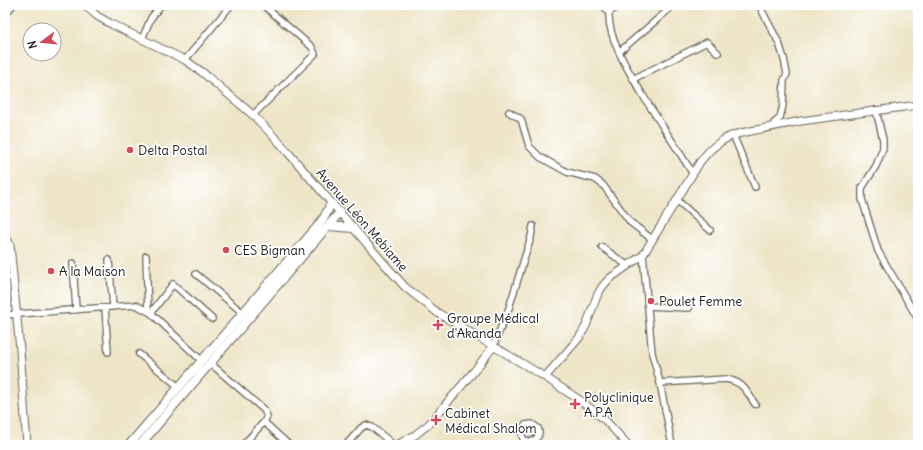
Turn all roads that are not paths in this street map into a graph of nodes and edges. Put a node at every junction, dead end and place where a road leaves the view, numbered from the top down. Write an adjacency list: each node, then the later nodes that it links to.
1 (13, 5): 12 (street)
2 (85, 5): 13 (street, Avenue Léon Mebiame)
3 (161, 5): 13 (street)
4 (230, 5): 16 (street)
5 (263, 5): 21 (street)
6 (604, 5): 11 (street)
7 (611, 5): 11 (street)
8 (621, 5): 11 (street)
9 (674, 5): 14 (street)
10 (759, 5): 22 (street)
11 (608, 12): 14 (street)
12 (5, 14)
13 (142, 39): 16 (street, Avenue Léon Mebiame)
14 (619, 52): 17 (street)
15 (718, 53): 17 (street)
16 (185, 60): 21 (street, Avenue Léon Mebiame)
17 (633, 79): 24 (street)
18 (918, 105): 19 (street)
19 (876, 110): 22 (street); 54 (street)
20 (509, 112): 34 (street)
21 (253, 115): 27 (street, Avenue Léon Mebiame)
22 (774, 126): 23 (street)
23 (733, 134): 24 (street); 25 (street)
24 (693, 174): 26 (street)
25 (755, 187)
26 (677, 200): 32 (street); 34 (street)
27 (332, 203): 28 (street, Avenue Léon Mebiame); 50 (main road)
28 (340, 212): 29 (main road); 31 (street, Avenue Léon Mebiame)
29 (329, 226): 31 (main road); 58 (main road)
30 (533, 226): 55 (street)
31 (353, 228): 55 (street, Avenue Léon Mebiame)
32 (710, 230)
33 (5, 235): 42 (street)
34 (653, 240): 36 (street)
35 (602, 247): 40 (street)
36 (643, 255): 40 (street); 44 (street)
37 (146, 256): 49 (street)
38 (109, 260): 45 (street)
39 (72, 263): 48 (street)
40 (628, 266): 59 (street)
41 (196, 274): 50 (street)
42 (13, 277): 43 (street); 51 (street)
43 (5, 278)
44 (648, 306): 47 (street); 60 (street)
45 (113, 307): 46 (street); 49 (street)
46 (105, 308): 48 (street); 56 (street)
47 (689, 308)
48 (76, 310): 51 (street)
49 (149, 312): 53 (street); 58 (street)
50 (243, 313): 58 (main road)
51 (16, 314): 52 (street); 64 (street)
52 (5, 315)
53 (212, 319)
54 (918, 319)
55 (493, 347): 59 (street, Avenue Léon Mebiame); 71 (street)
56 (108, 352)
57 (139, 354): 61 (street)
58 (206, 362): 61 (main road); 63 (street); 66 (main road)
59 (545, 377): 72 (street, Avenue Léon Mebiame)
60 (660, 383): 62 (street); 73 (street)
61 (179, 387): 65 (main road)
62 (756, 404)
63 (264, 422): 67 (street); 68 (street)
64 (27, 445)
65 (129, 445)
66 (140, 445)
67 (243, 445)
68 (289, 445)
69 (346, 445): 70 (street)
70 (394, 445)
71 (397, 445)
72 (628, 445)
73 (672, 445)

